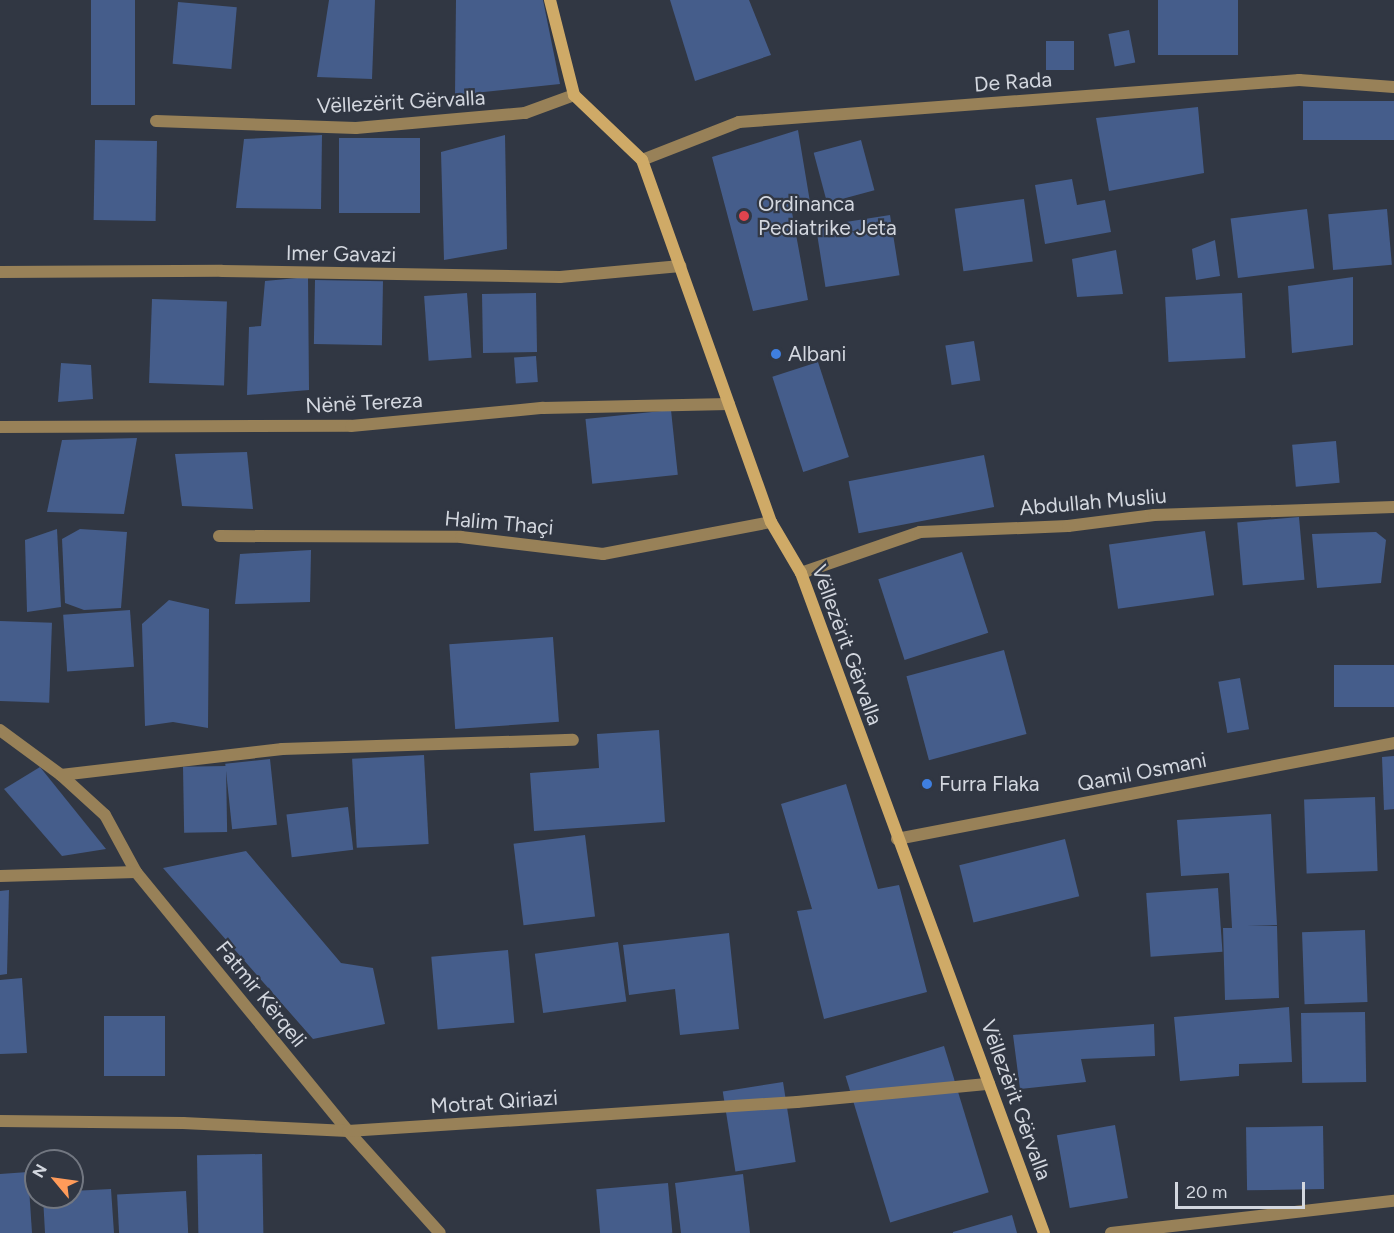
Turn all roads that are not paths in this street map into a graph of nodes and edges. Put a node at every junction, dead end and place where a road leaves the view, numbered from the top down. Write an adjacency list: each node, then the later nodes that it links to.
1 (550, 0): 3 (street)
2 (1394, 87): 5 (street, De Rada)
3 (574, 95): 4 (street, Vëllezërit Gërvalla); 5 (street, Vëllezërit Gërvalla)
4 (156, 121)
5 (642, 160): 6 (street, Vëllezërit Gërvalla)
6 (680, 266): 7 (street, Imer Gavazi); 8 (street, Vëllezërit Gërvalla)
7 (0, 272)
8 (729, 404): 9 (street, Nënë Tereza); 11 (street, Vëllezërit Gërvalla)
9 (0, 427)
10 (1394, 507): 13 (street, Abdullah Musliu)
11 (771, 522): 12 (street, Halim Thaçi); 13 (street, Vëllezërit Gërvalla)
12 (219, 536)
13 (801, 573): 18 (street, Vëllezërit Gërvalla)
14 (0, 730): 17 (street, Fatmir Kërqeli)
15 (573, 740): 17 (street)
16 (1394, 743): 18 (street, Qamil Osmani)
17 (61, 775): 19 (street, Fatmir Kërqeli)
18 (897, 839): 21 (street, Vëllezërit Gërvalla)
19 (136, 872): 20 (street); 23 (street, Fatmir Kërqeli)
20 (0, 876)
21 (989, 1084): 23 (street, Motrat Qiriazi); 26 (street, Vëllezërit Gërvalla)
22 (0, 1121): 23 (street, Motrat Qiriazi)
23 (348, 1131): 25 (street, Fatmir Kërqeli)
24 (1394, 1201): 27 (street)
25 (440, 1233)
26 (1044, 1233)
27 (1111, 1233)

